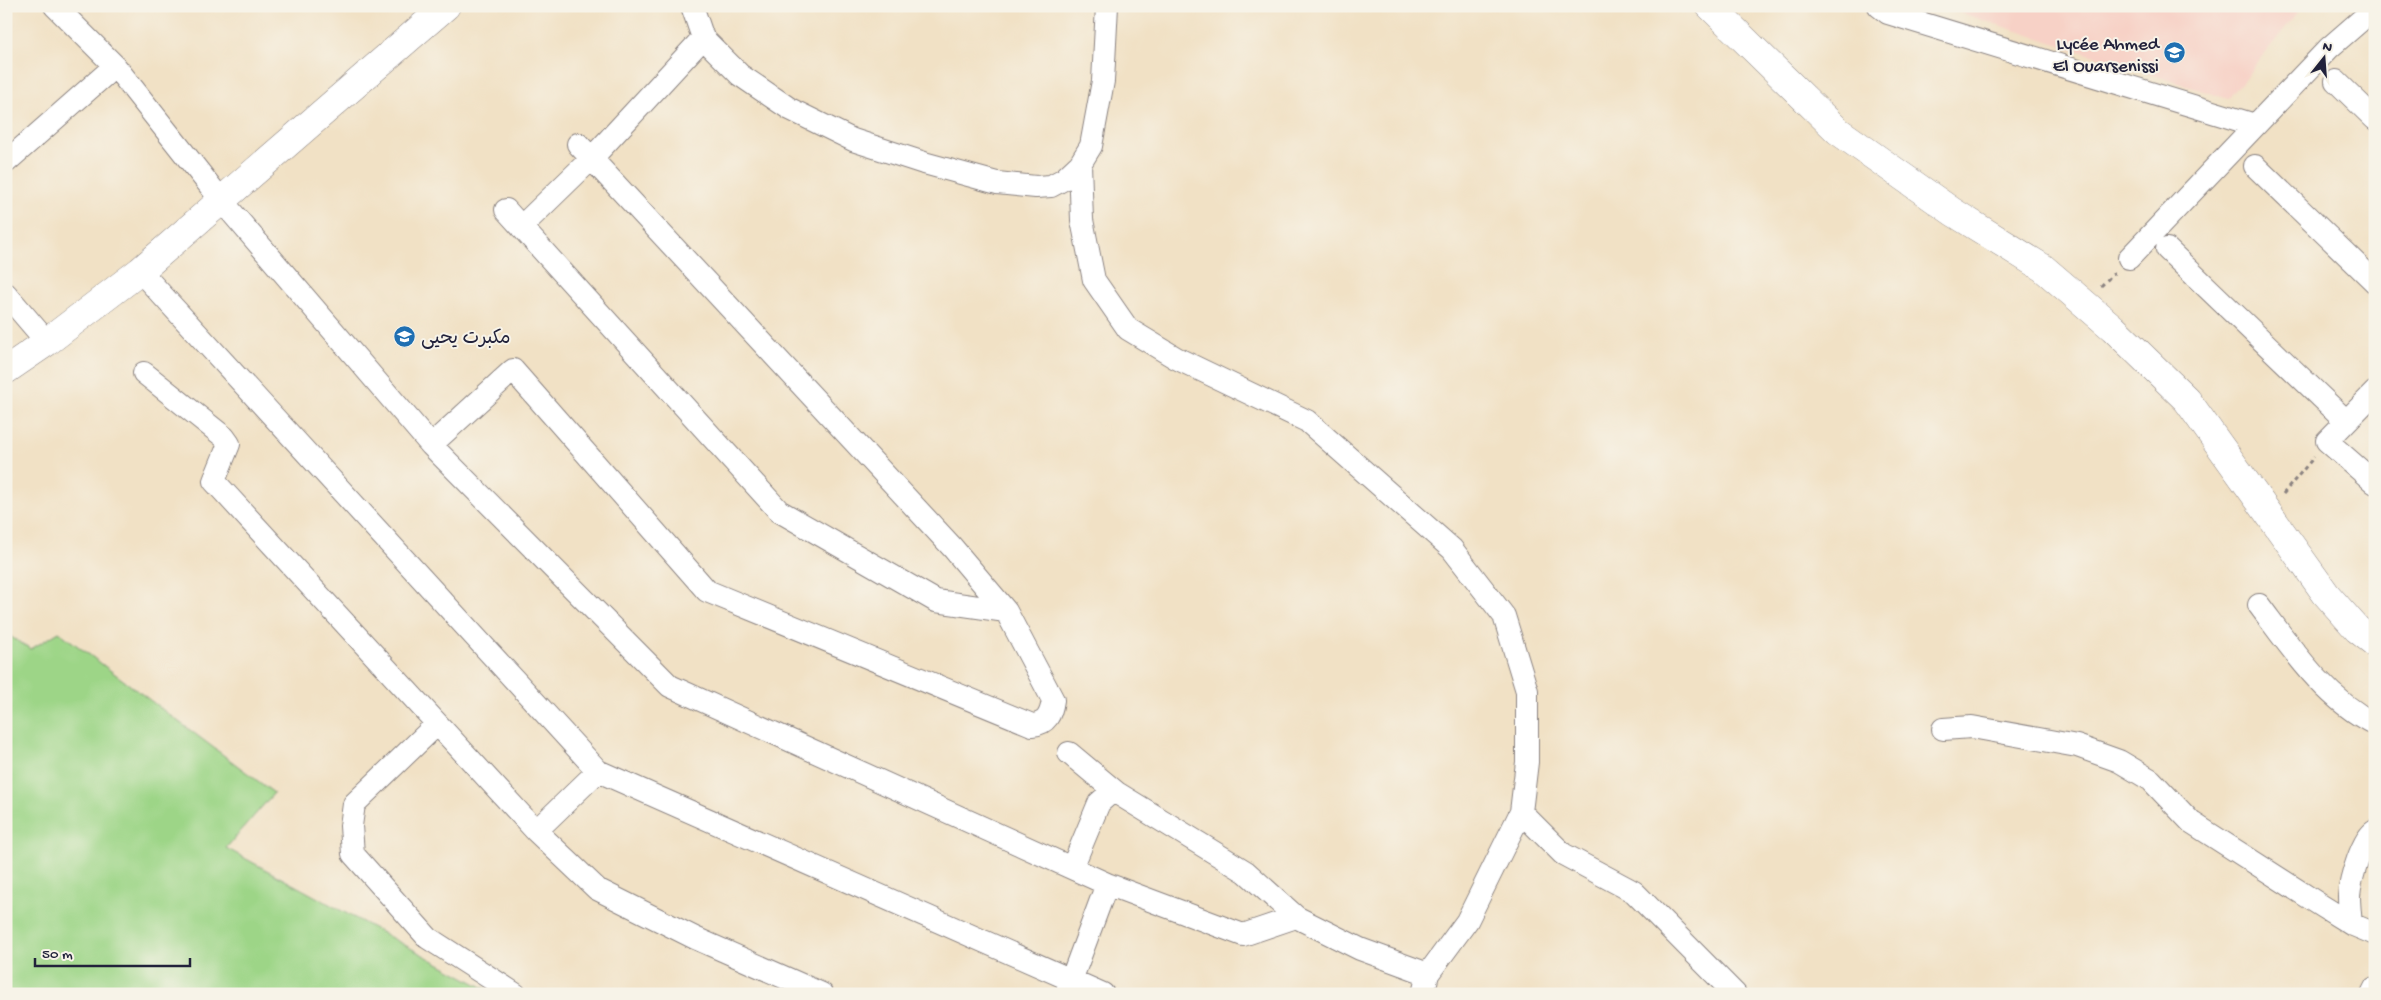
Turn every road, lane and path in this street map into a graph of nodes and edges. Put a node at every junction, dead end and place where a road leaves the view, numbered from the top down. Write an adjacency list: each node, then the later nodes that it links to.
1 (55, 6): 9 (street)
2 (446, 6): 17 (main road)
3 (692, 6): 8 (street)
4 (1107, 6): 15 (street)
5 (1710, 6): 25 (main road)
6 (1879, 6): 12 (street)
7 (2375, 8): 12 (street)
8 (704, 38): 13 (street); 15 (street)
9 (115, 66): 14 (street); 17 (street)
10 (2336, 81): 11 (street)
11 (2375, 118)
12 (2255, 125): 21 (street)
13 (585, 151): 19 (street); 36 (street)
14 (6, 162)
15 (1080, 164): 44 (street)
16 (2255, 166): 23 (street)
17 (222, 201): 22 (main road); 32 (street)
18 (506, 210): 19 (street)
19 (521, 227): 36 (street)
20 (2167, 249): 30 (street)
21 (2128, 258): 25 (path)
22 (140, 271): 26 (main road); 42 (street)
23 (2375, 282)
24 (6, 294): 26 (street)
25 (2084, 303): 34 (main road)
26 (47, 342): 27 (main road)
27 (6, 370)
28 (144, 374): 38 (street)
29 (2375, 392): 30 (street)
30 (2346, 421): 31 (street)
31 (2327, 441): 33 (street); 34 (path)
32 (430, 445): 36 (street); 47 (street)
33 (2375, 483)
34 (2268, 512): 37 (main road)
35 (2259, 605): 39 (street)
36 (1006, 611)
37 (2375, 643)
38 (437, 724): 45 (street); 55 (street)
39 (2375, 724)
40 (1943, 729): 50 (street)
41 (1069, 753): 43 (street)
42 (598, 771): 45 (street); 53 (street)
43 (1117, 793): 47 (street); 49 (street)
44 (1522, 812): 52 (street); 58 (street)
45 (536, 831): 56 (street)
46 (2375, 831): 50 (street)
47 (1072, 868): 48 (street)
48 (1107, 884): 49 (street); 53 (street)
49 (1296, 917): 52 (street)
50 (2350, 924): 51 (street)
51 (2375, 934)
52 (1426, 984)
53 (1068, 987): 57 (street)
54 (2375, 988): 59 (street)
55 (515, 994)
56 (822, 994)
57 (1103, 994)
58 (1735, 994)
59 (2372, 994)

